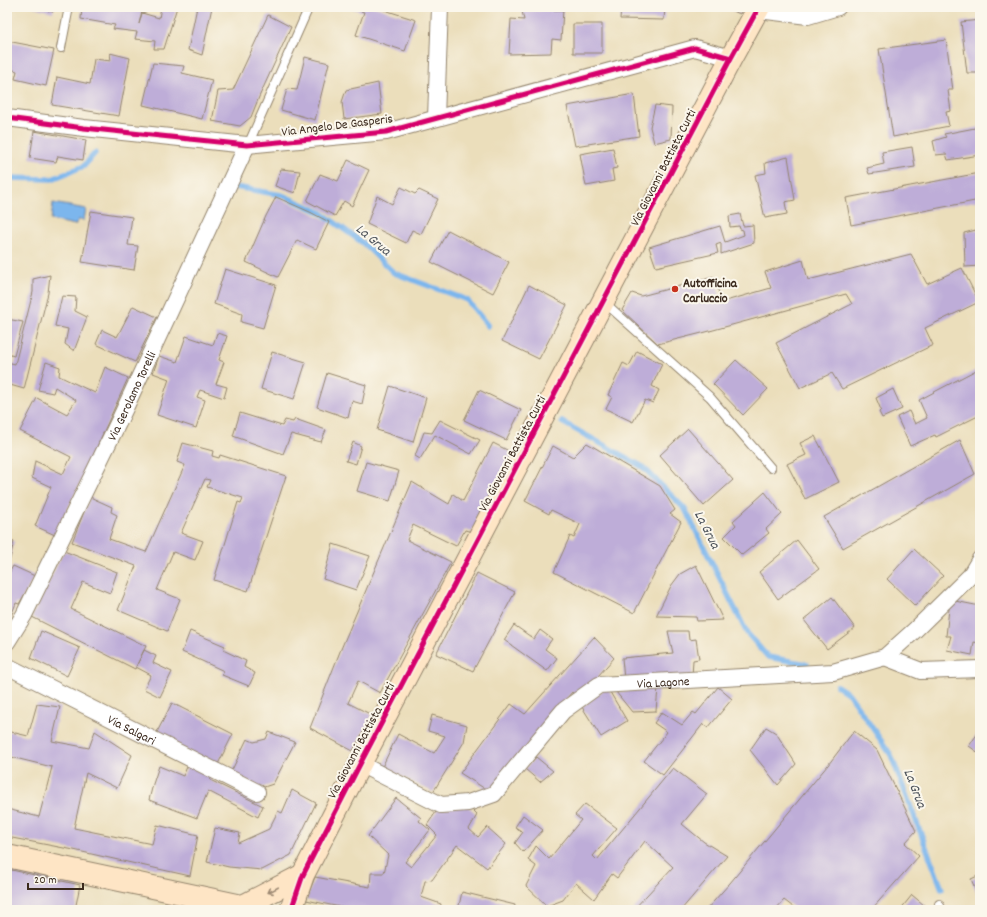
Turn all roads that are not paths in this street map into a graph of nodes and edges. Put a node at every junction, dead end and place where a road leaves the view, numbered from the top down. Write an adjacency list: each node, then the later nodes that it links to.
1 (69, 7): 6 (lane)
2 (309, 7): 10 (lane)
3 (440, 7): 9 (street)
4 (838, 7): 5 (street)
5 (758, 8): 7 (street, Via Giovanni Battista Curti)
6 (61, 48)
7 (731, 58): 9 (street, Via Angelo De Gasperis); 11 (street, Via Giovanni Battista Curti)
8 (7, 118): 10 (street, Via Angelo De Gasperis)
9 (436, 118): 10 (street, Via Angelo De Gasperis)
10 (248, 145): 14 (street, Via Gerolamo Torelli)
11 (604, 301): 12 (lane); 18 (street, Via Giovanni Battista Curti)
12 (771, 468)
13 (980, 559): 15 (street, Via Lagone)
14 (7, 642)
15 (885, 657): 17 (street); 18 (street, Via Lagone)
16 (7, 666): 19 (street, Via Salgari)
17 (980, 669)
18 (360, 764): 21 (street, Via Giovanni Battista Curti)
19 (257, 792)
20 (7, 856): 22 (street)
21 (303, 875): 22 (street, one-way to 22); 23 (street, Via Giovanni Battista Curti)
22 (252, 908)
23 (291, 910)

